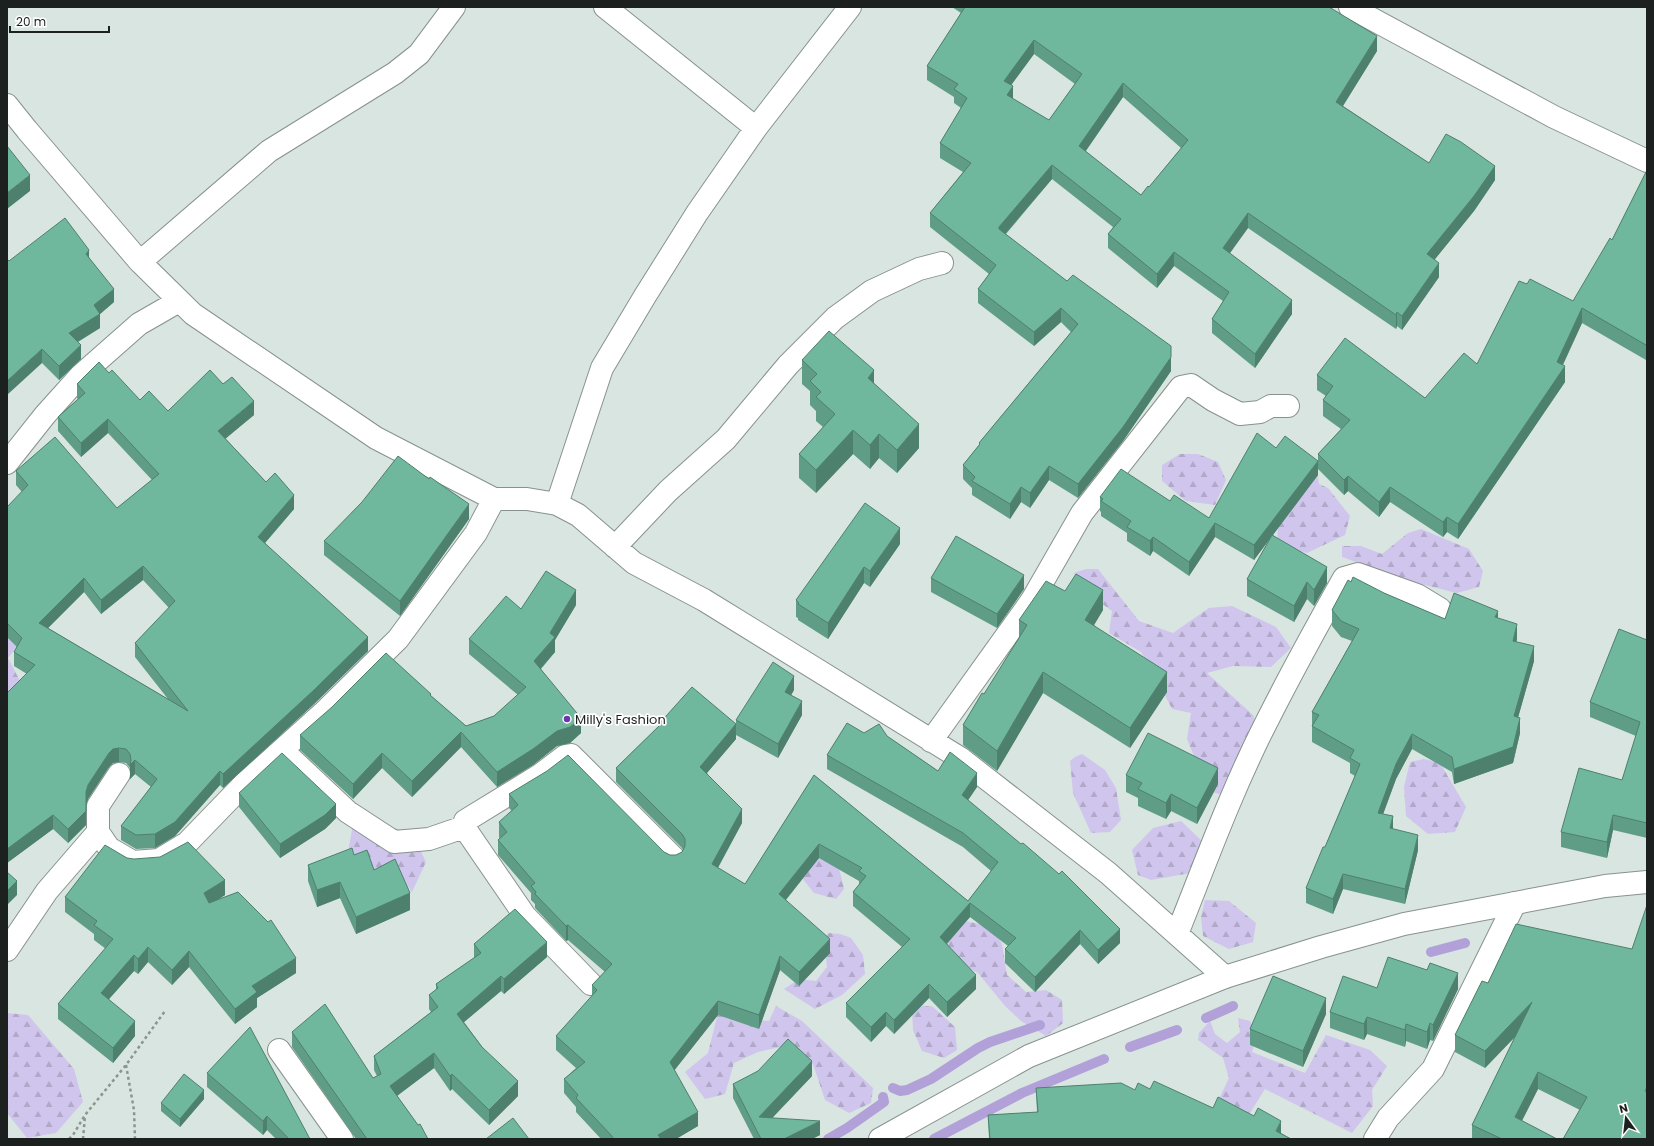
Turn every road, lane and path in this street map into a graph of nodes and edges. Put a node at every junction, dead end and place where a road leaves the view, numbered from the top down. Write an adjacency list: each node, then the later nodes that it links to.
1 (454, 7): 8 (street)
2 (605, 7): 6 (street)
3 (850, 7): 6 (street)
4 (1350, 7): 7 (street)
5 (7, 105): 8 (street)
6 (756, 128): 14 (street)
7 (1647, 161)
8 (140, 262): 10 (street)
9 (942, 262): 15 (street)
10 (179, 301): 12 (street); 13 (street)
11 (1288, 406): 17 (street)
12 (7, 463)
13 (494, 499): 14 (street); 18 (street)
14 (557, 504): 15 (street)
15 (615, 547): 17 (street)
16 (1440, 609): 25 (street)
17 (931, 741): 25 (street)
18 (282, 750): 20 (street); 21 (street)
19 (119, 774): 21 (street)
20 (464, 827): 22 (street); 28 (street)
21 (98, 832): 26 (street)
22 (673, 857)
23 (1647, 882): 24 (street)
24 (1515, 903): 27 (street); 38 (street)
25 (1177, 934): 27 (street)
26 (7, 950)
27 (1225, 977): 37 (street)
28 (591, 984)
29 (165, 1011): 31 (path)
30 (279, 1050): 36 (street)
31 (126, 1065): 32 (path); 35 (path)
32 (85, 1115): 33 (path); 34 (path)
33 (69, 1139)
34 (83, 1139)
35 (134, 1139)
36 (342, 1139)
37 (880, 1139)
38 (1375, 1139)

